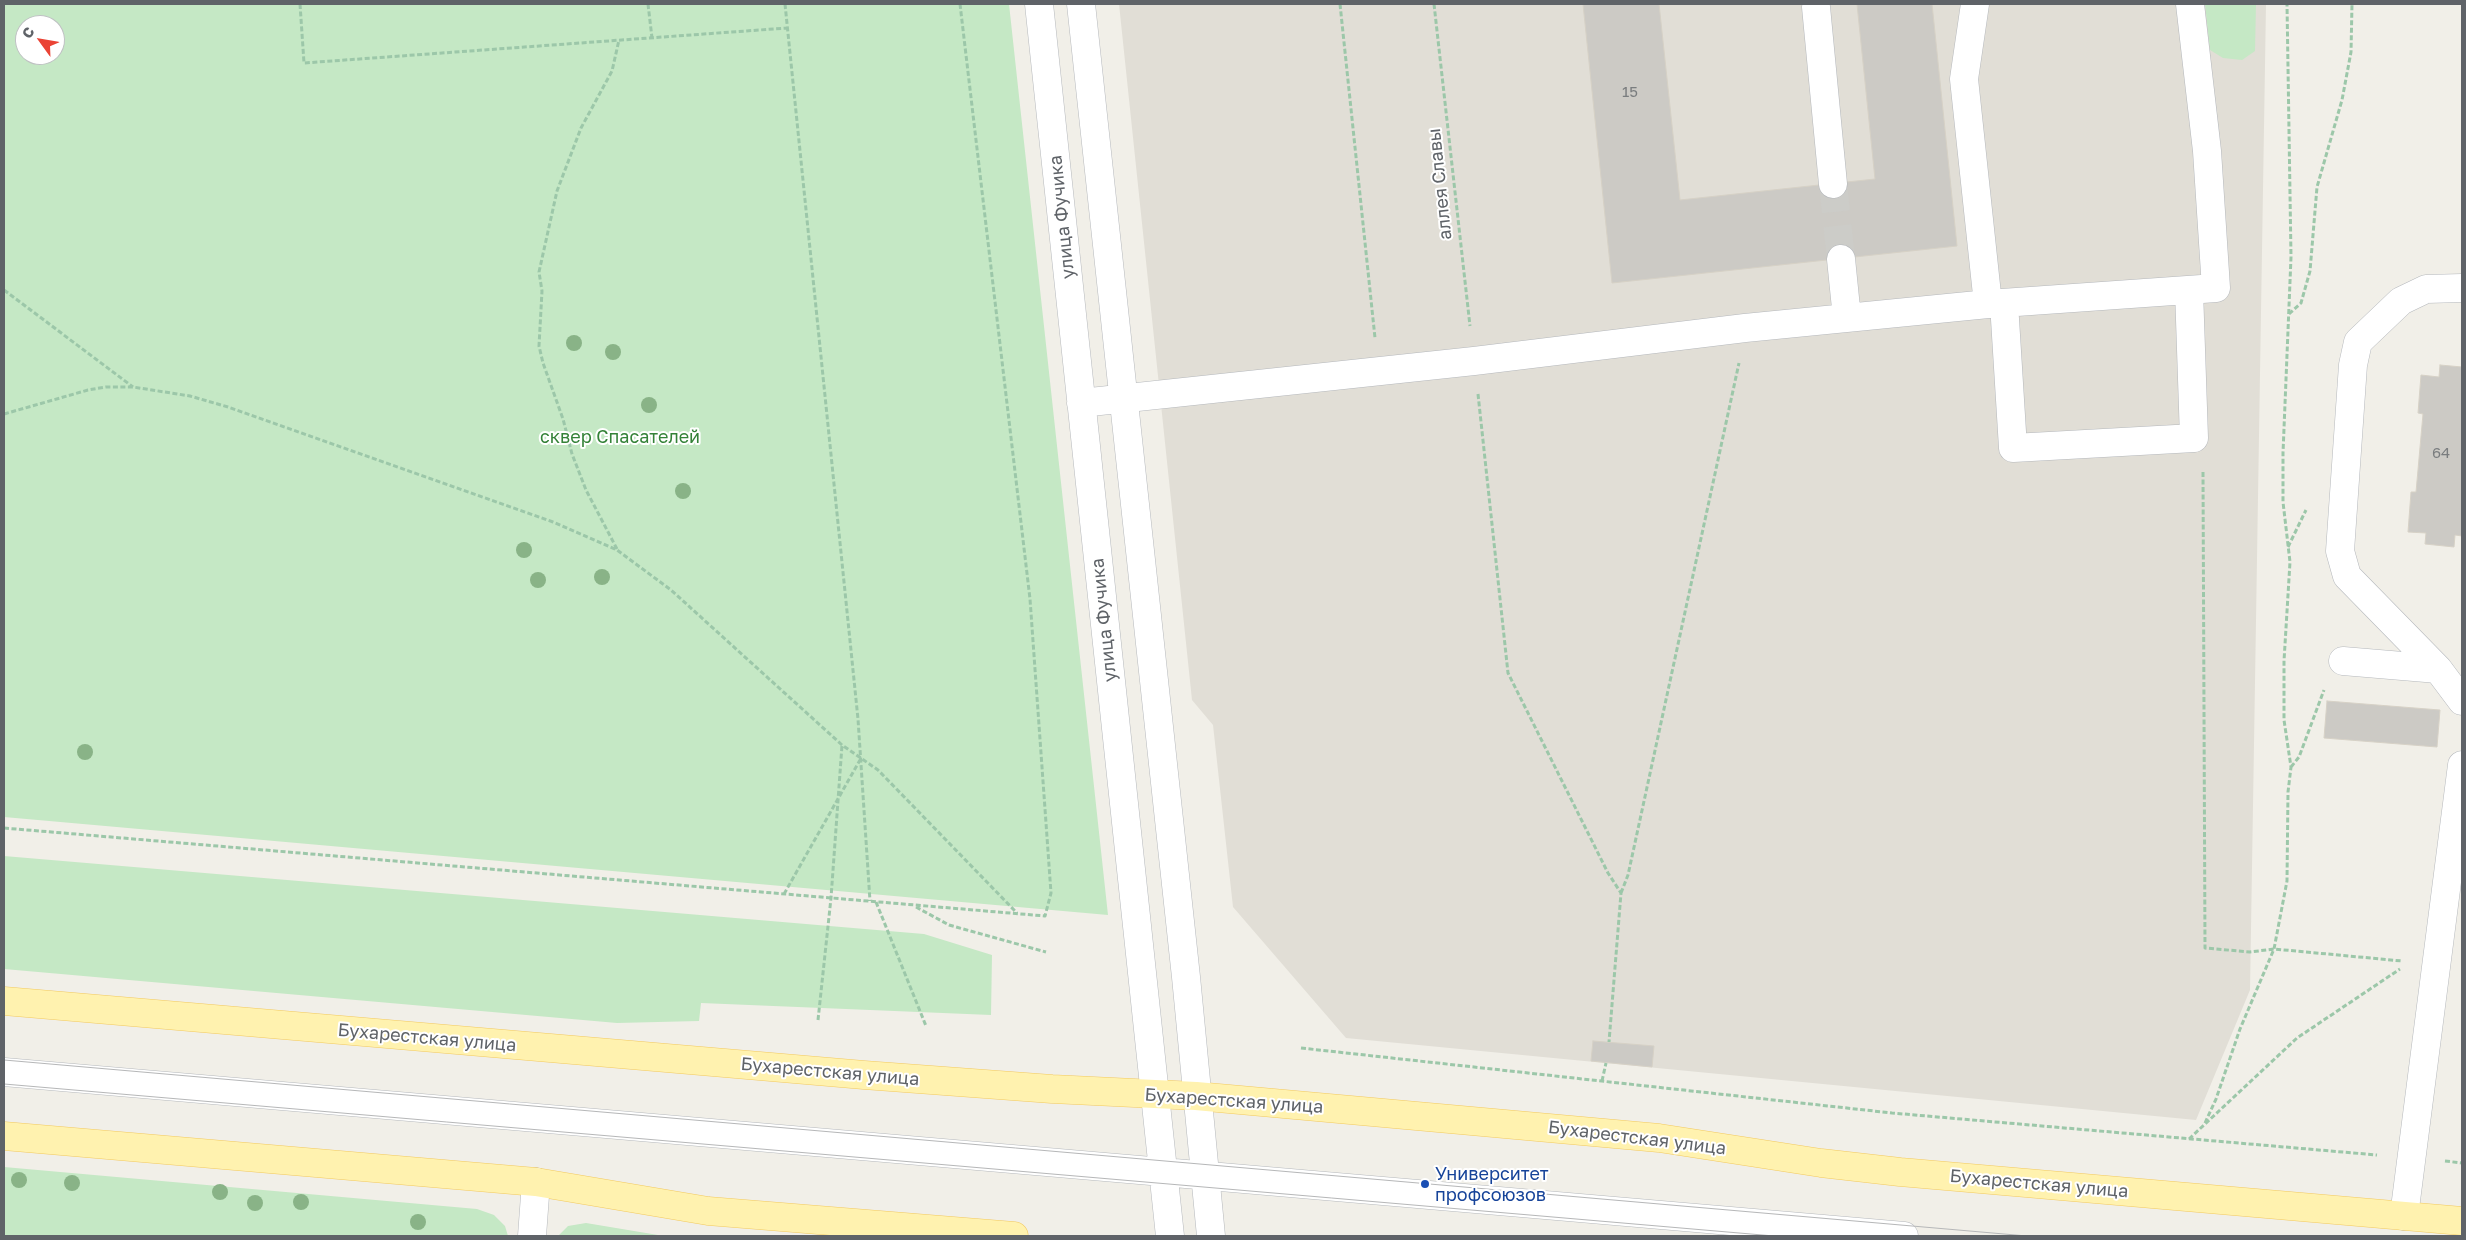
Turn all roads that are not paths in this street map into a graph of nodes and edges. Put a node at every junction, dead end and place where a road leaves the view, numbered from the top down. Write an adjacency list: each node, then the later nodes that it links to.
1 (1039, 4): 13 (street, улица Фучика)
2 (1081, 4): 12 (street)
3 (1975, 4): 10 (street)
4 (2190, 4): 9 (street)
5 (1816, 7): 6 (street)
6 (1833, 184)
7 (1841, 258): 11 (street)
8 (2462, 288): 15 (street)
9 (2189, 290): 10 (street); 10 (street)
10 (1996, 304): 11 (street)
11 (1847, 318): 12 (street)
12 (1123, 399): 13 (street); 21 (street)
13 (1081, 403): 20 (street, улица Фучика)
14 (2343, 661): 15 (street)
15 (2438, 669): 16 (street)
16 (2462, 700)
17 (2462, 765): 26 (street)
18 (4, 1001): 20 (main road, Бухарестская улица)
19 (4, 1072): 23 (street)
20 (1154, 1095): 21 (main road, Бухарестская улица); 23 (street, улица Фучика)
21 (1196, 1096): 24 (street); 26 (main road, Бухарестская улица)
22 (4, 1136): 25 (main road)
23 (1164, 1172): 24 (street); 30 (street, улица Фучика)
24 (1205, 1176): 31 (street); 32 (street)
25 (536, 1182): 28 (street); 29 (main road)
26 (2404, 1216): 27 (main road, Бухарестская улица)
27 (2462, 1222)
28 (532, 1236)
29 (1014, 1236)
30 (1170, 1236)
31 (1212, 1236)
32 (1904, 1236)

